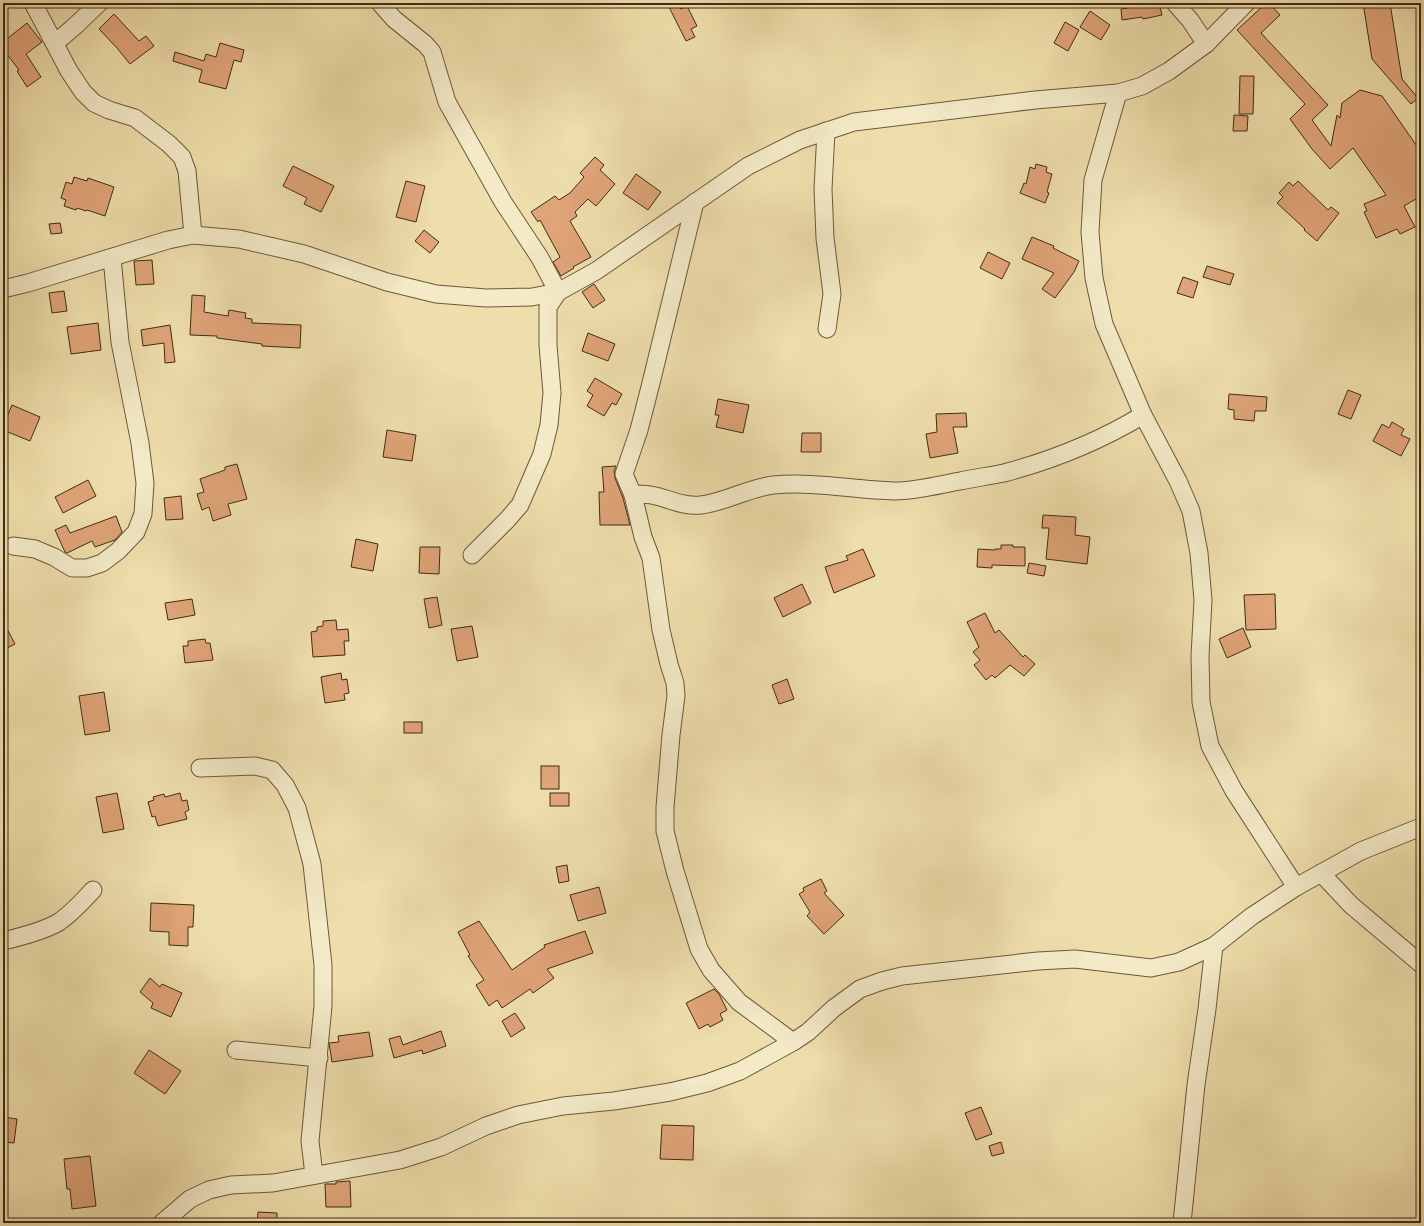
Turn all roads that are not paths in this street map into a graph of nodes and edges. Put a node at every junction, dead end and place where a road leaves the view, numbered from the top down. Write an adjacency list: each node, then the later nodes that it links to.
1 (33, 3): 6 (street)
2 (99, 3): 6 (street)
3 (380, 3): 14 (street)
4 (1175, 3): 7 (street)
5 (1246, 3): 7 (street)
6 (55, 43): 11 (street)
7 (1206, 44): 8 (street)
8 (1118, 93): 9 (street); 16 (street)
9 (826, 131): 10 (street); 15 (street)
10 (695, 202): 14 (street); 17 (street)
11 (193, 235): 12 (street); 14 (street)
12 (112, 258): 13 (street); 18 (street)
13 (3, 289)
14 (558, 292): 19 (street)
15 (827, 329)
16 (1143, 415): 17 (street); 23 (street)
17 (633, 495): 28 (street)
18 (13, 546)
19 (472, 555)
20 (200, 768): 30 (street)
21 (1421, 827): 22 (street)
22 (1321, 873): 23 (street); 27 (street)
23 (1296, 887): 26 (street)
24 (93, 890): 25 (street)
25 (3, 941)
26 (1214, 946): 28 (street); 33 (street)
27 (1421, 964)
28 (793, 1042): 31 (street)
29 (236, 1050): 30 (street)
30 (319, 1058): 31 (street)
31 (314, 1175): 32 (street)
32 (162, 1223)
33 (1182, 1223)

